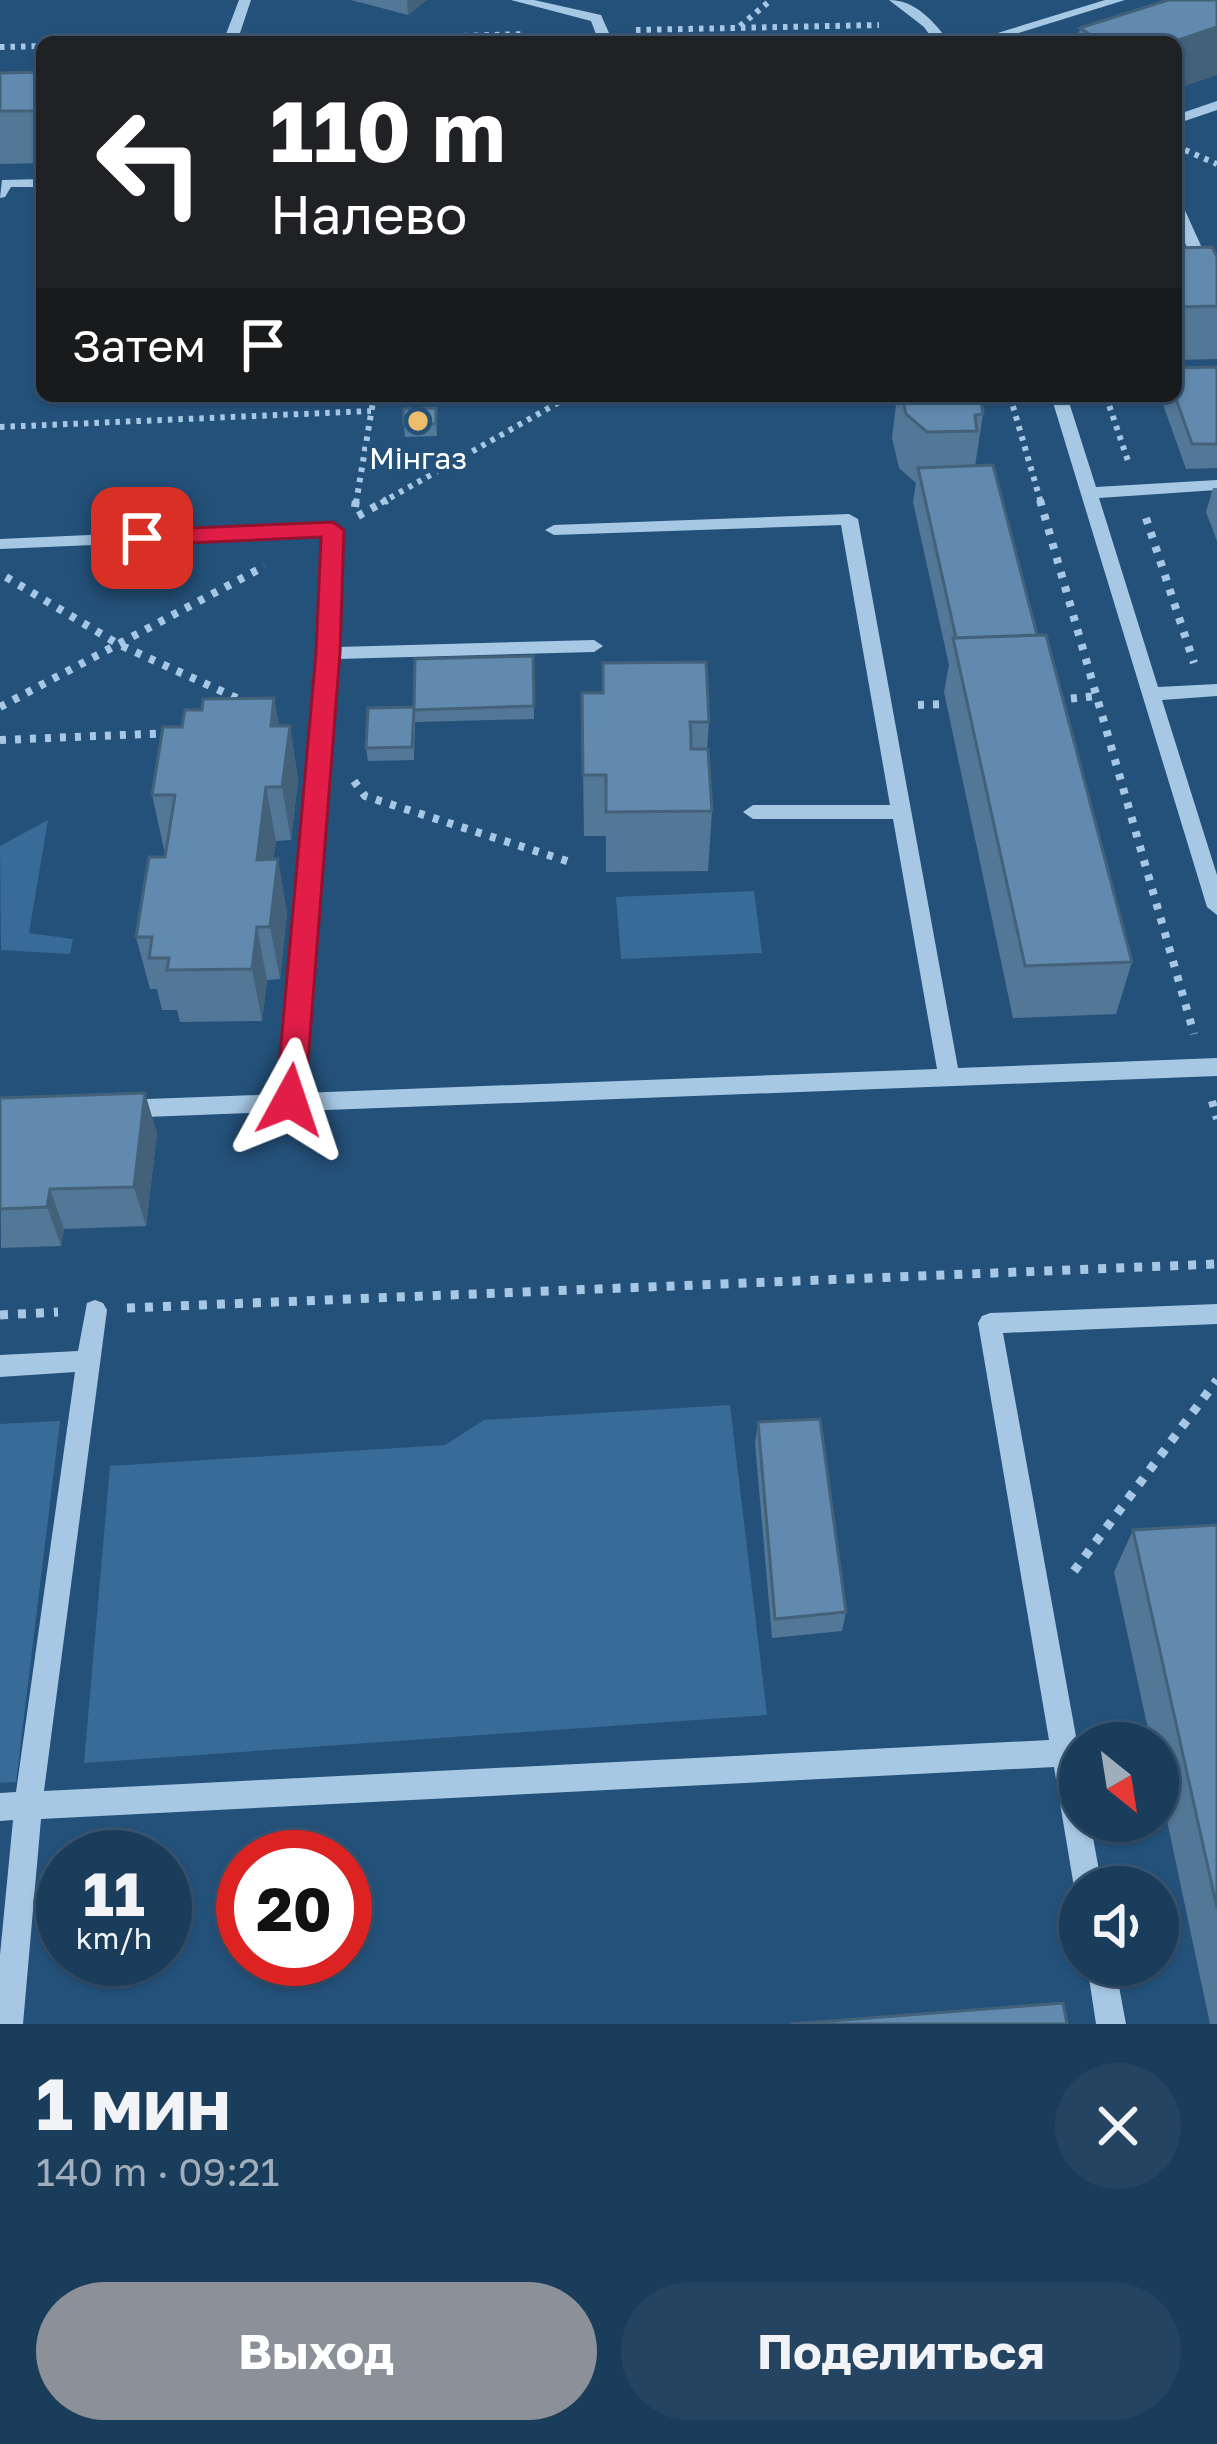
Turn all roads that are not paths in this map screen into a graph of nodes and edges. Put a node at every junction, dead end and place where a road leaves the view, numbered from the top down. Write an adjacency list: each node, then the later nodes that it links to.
1 (245, 0): 5 (street)
2 (518, 0): 6 (street)
3 (895, 0): 7 (street)
4 (1119, 0): 8 (street)
5 (232, 36)
6 (604, 36)
7 (937, 36)
8 (996, 36)
9 (1217, 105): 10 (street)
10 (1182, 119)
11 (36, 183): 12 (street)
12 (0, 194)
13 (1182, 219): 14 (street)
14 (1217, 298)
15 (1061, 402): 17 (street)
16 (1217, 484): 17 (street)
17 (1089, 493): 23 (street)
18 (554, 530): 25 (street)
19 (0, 544): 21 (street)
20 (594, 646): 21 (street)
21 (328, 653): 29 (street)
22 (1210, 690): 23 (street)
23 (1150, 694): 26 (street)
24 (752, 812): 25 (street)
25 (901, 812): 28 (street)
26 (1217, 908)
27 (1211, 1068): 28 (street)
28 (949, 1079): 29 (street)
29 (290, 1100): 30 (street)
30 (95, 1110)
31 (95, 1310): 33 (street)
32 (1217, 1314): 35 (street)
33 (88, 1361): 34 (street); 37 (street)
34 (0, 1366)
35 (1061, 1722)
36 (1059, 1753): 37 (street)
37 (14, 1807): 39 (street)
38 (1105, 1986): 40 (street)
39 (8, 2024)
40 (1111, 2024)

